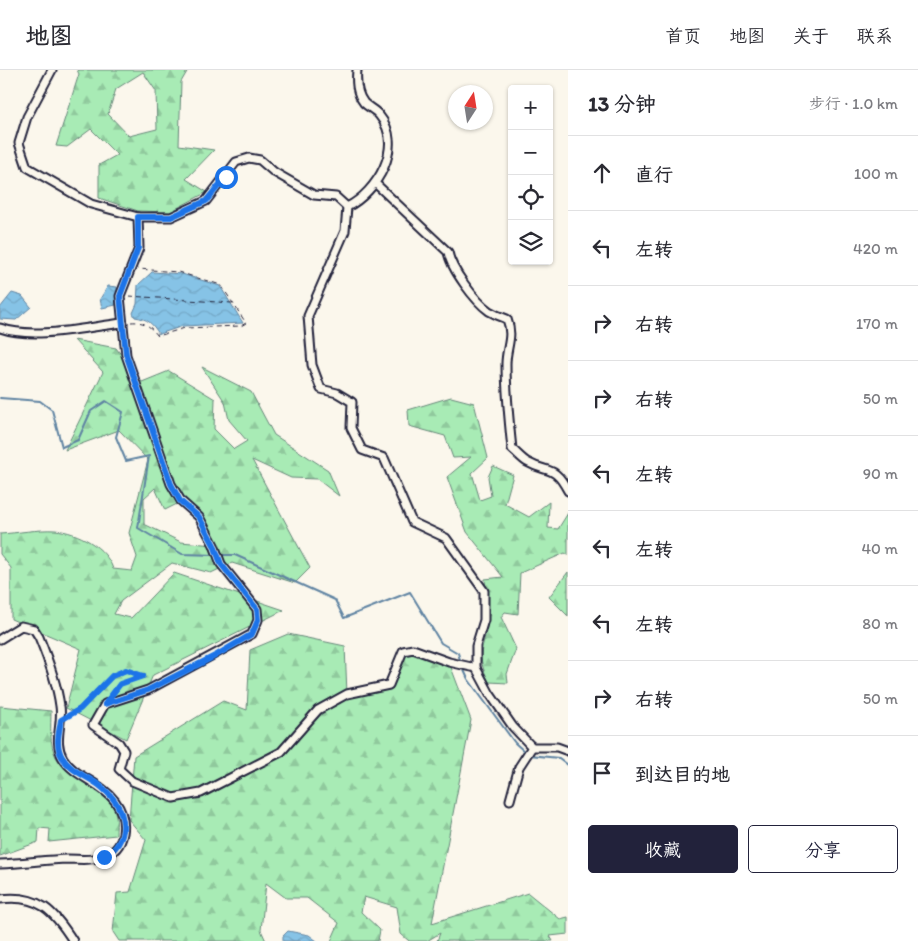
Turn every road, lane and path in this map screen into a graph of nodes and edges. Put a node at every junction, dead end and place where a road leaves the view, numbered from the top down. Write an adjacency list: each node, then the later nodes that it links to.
1 (52, 70): 5 (street)
2 (357, 70): 3 (street)
3 (376, 184): 4 (street); 11 (street)
4 (347, 207): 5 (street); 13 (street)
5 (138, 217): 6 (street)
6 (130, 269): 7 (street); 8 (path)
7 (120, 296): 8 (path); 9 (street)
8 (232, 303): 9 (path)
9 (122, 322): 10 (street); 14 (street)
10 (0, 328)
11 (568, 491)
12 (0, 639): 15 (street)
13 (476, 668): 14 (street); 16 (street)
14 (105, 704): 15 (path)
15 (61, 720): 19 (street)
16 (532, 747): 17 (street); 18 (street)
17 (568, 751)
18 (510, 800)
19 (0, 864)
20 (0, 899): 21 (street)
21 (73, 941)

